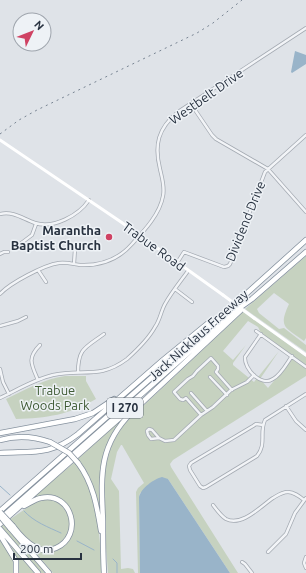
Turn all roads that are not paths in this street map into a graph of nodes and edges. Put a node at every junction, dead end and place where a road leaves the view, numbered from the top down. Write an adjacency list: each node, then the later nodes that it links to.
1 (306, 28): 2 (street, Westbelt Drive)
2 (191, 104): 5 (street); 10 (street, Westbelt Drive)
3 (306, 135): 5 (street, Dividend Drive)
4 (0, 140): 6 (main road, Trabue Road)
5 (268, 169): 7 (street); 17 (street, Dividend Drive)
6 (89, 200): 9 (street); 10 (main road, Trabue Road)
7 (306, 212)
8 (0, 214): 9 (street)
9 (36, 224): 12 (street)
10 (139, 235): 17 (main road, Trabue Road); 18 (street, Westbelt Drive)
11 (306, 240): 26 (highway, Jack Nicklaus Freeway / I 270)
12 (20, 244)
13 (75, 249): 18 (street)
14 (8, 252): 16 (street)
15 (306, 252): 24 (highway, Jack Nicklaus Freeway / I 270)
16 (0, 254)
17 (177, 263): 20 (main road, Trabue Road)
18 (74, 264): 19 (street, Westbelt Drive)
19 (38, 270): 21 (street); 23 (street, Westbelt Drive)
20 (188, 271): 22 (street); 33 (main road, Trabue Road, bridge)
21 (46, 282)
22 (175, 289): 25 (street); 37 (street)
23 (0, 294)
24 (252, 299): 41 (highway); 62 (highway, Jack Nicklaus Freeway / I 270)
25 (192, 302)
26 (231, 306): 43 (highway); 60 (highway, Jack Nicklaus Freeway / I 270)
27 (26, 317): 28 (street)
28 (0, 326)
29 (256, 331): 31 (street)
30 (104, 334): 37 (street)
31 (261, 334): 34 (street); 38 (street)
32 (40, 345): 40 (street)
33 (306, 355)
34 (292, 356): 35 (street); 38 (street)
35 (306, 367)
36 (0, 368): 45 (street)
37 (78, 373): 40 (street)
38 (254, 375): 42 (street)
39 (210, 377): 46 (street)
40 (38, 380): 45 (street)
41 (159, 386): 61 (highway); 68 (highway)
42 (232, 390): 46 (street); 51 (street)
43 (126, 392): 54 (highway); 57 (highway)
44 (192, 393): 50 (street)
45 (9, 394): 48 (street)
46 (227, 394): 50 (street)
47 (306, 394): 49 (street)
48 (0, 398)
49 (286, 406): 52 (street); 53 (street)
50 (207, 411): 51 (street)
51 (201, 416): 55 (street)
52 (263, 425): 52 (street)
53 (306, 430)
54 (0, 433)
55 (159, 438): 55 (street)
56 (0, 440): 68 (highway, bridge)
57 (0, 453)
58 (305, 499): 59 (street); 67 (street)
59 (213, 505)
60 (0, 511): 64 (highway, bridge)
61 (14, 512): 63 (highway); 64 (highway)
62 (0, 518): 64 (highway, bridge)
63 (0, 524)
64 (11, 527): 74 (highway)
65 (0, 529): 66 (highway)
66 (2, 535): 72 (highway); 73 (highway)
67 (268, 552)
68 (104, 557): 75 (highway)
69 (306, 557): 71 (street)
70 (242, 562): 76 (street)
71 (306, 568)
72 (16, 573)
73 (38, 573)
74 (50, 573)
75 (104, 573)
76 (252, 573)

